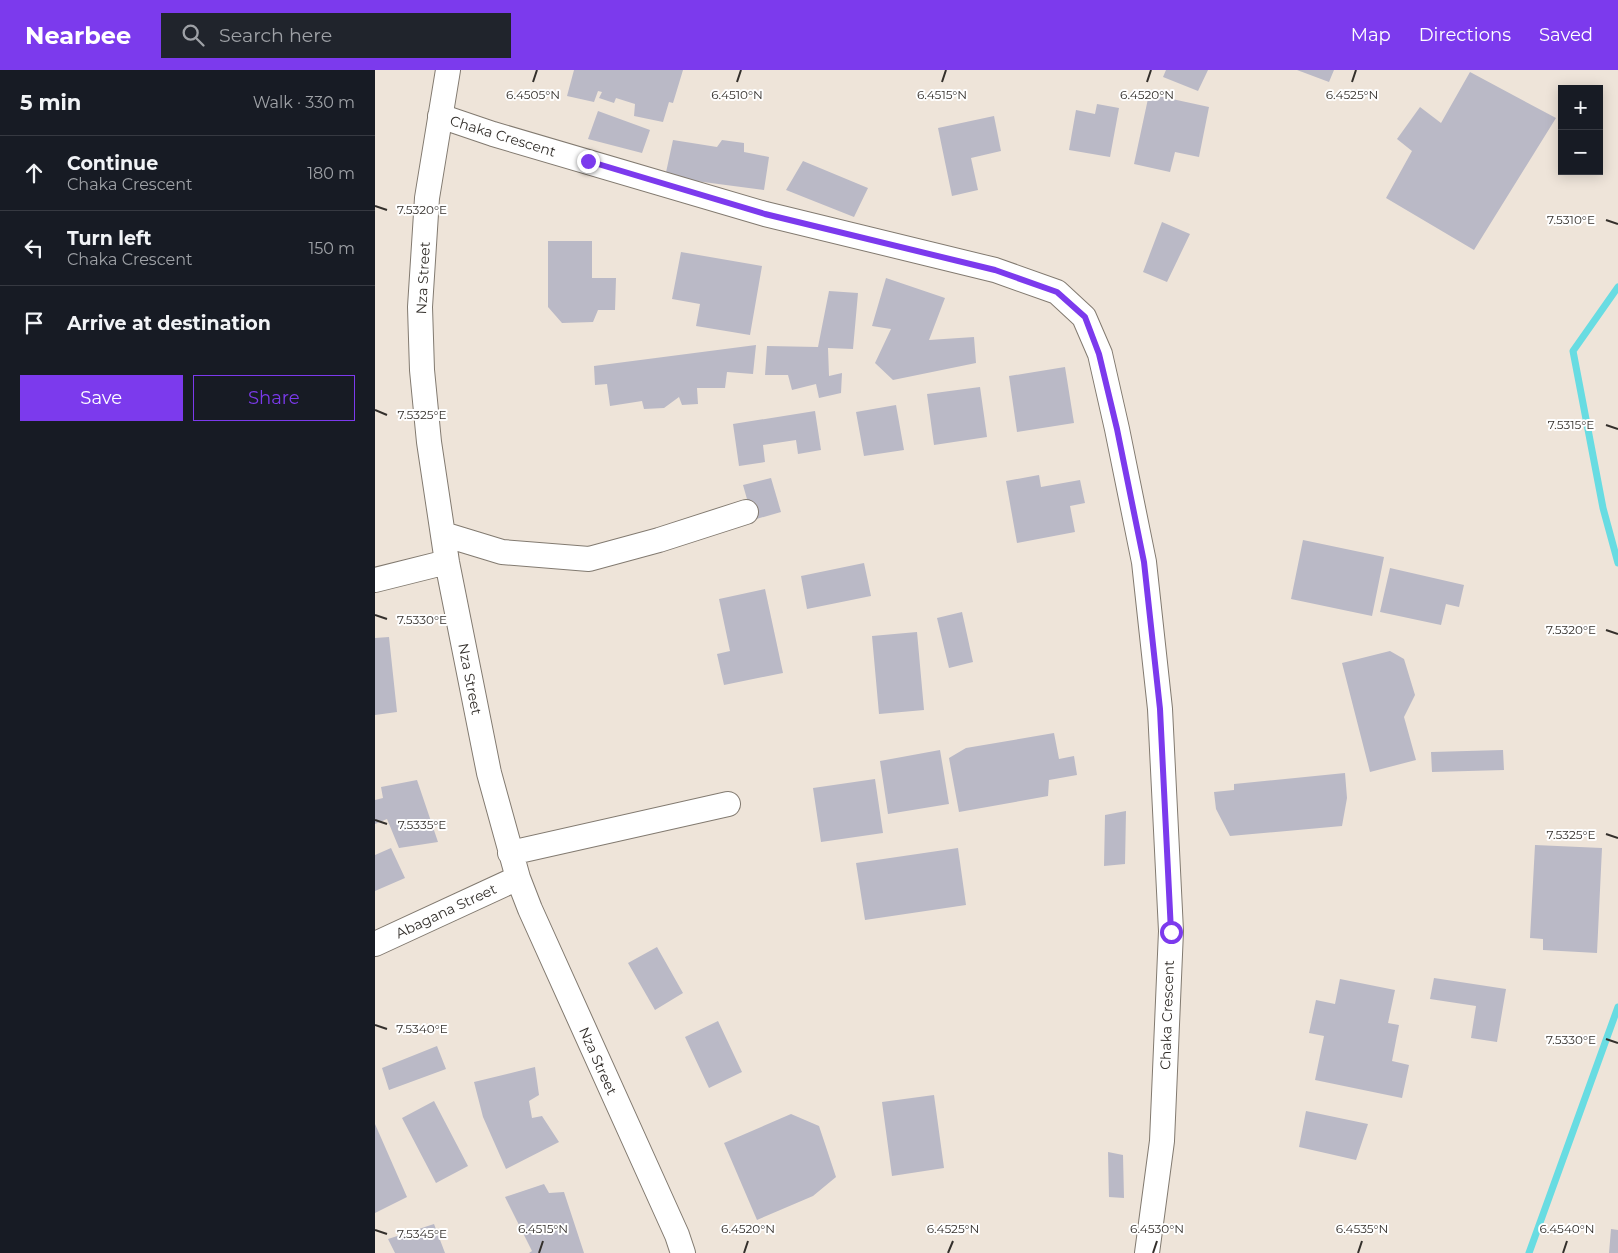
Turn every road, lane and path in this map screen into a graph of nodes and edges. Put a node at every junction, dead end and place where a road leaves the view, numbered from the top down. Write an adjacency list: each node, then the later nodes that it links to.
1 (448, 70): 2 (street, Nza Street)
2 (439, 116): 4 (street, Nza Street); 12 (street, Chaka Crescent)
3 (746, 512): 4 (street)
4 (443, 534): 5 (street, Nza Street)
5 (447, 562): 6 (street); 8 (street, Nza Street)
6 (375, 580)
7 (728, 804): 8 (street)
8 (510, 853): 9 (street, Nza Street)
9 (518, 878): 10 (street, Abagana Street); 11 (street, Nza Street)
10 (375, 944)
11 (683, 1253)
12 (1147, 1253)

